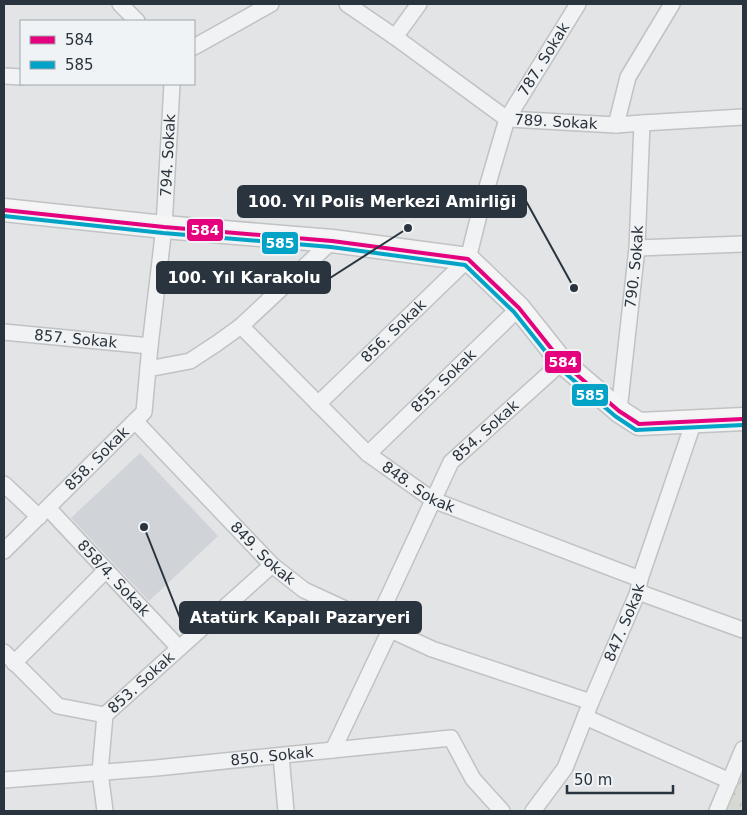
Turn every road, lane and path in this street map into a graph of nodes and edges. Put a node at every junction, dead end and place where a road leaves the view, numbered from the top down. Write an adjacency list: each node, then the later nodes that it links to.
1 (120, 4): 7 (street)
2 (271, 4): 9 (street)
3 (346, 4): 8 (street, 789. Sokak)
4 (419, 4): 8 (street)
5 (578, 4): 14 (street, 787. Sokak)
6 (672, 4): 16 (street)
7 (136, 20)
8 (395, 37): 14 (street, 789. Sokak)
9 (195, 47)
10 (4, 76): 11 (street)
11 (20, 77)
12 (172, 85): 18 (street, 794. Sokak)
13 (743, 117): 15 (street, 789. Sokak)
14 (507, 119): 16 (street, 789. Sokak); 22 (street, 787. Sokak)
15 (642, 123): 16 (street, 789. Sokak); 21 (street, 790. Sokak)
16 (616, 125)
17 (4, 210): 18 (main road)
18 (164, 227): 19 (main road); 26 (street)
19 (332, 241): 22 (main road); 24 (street)
20 (743, 244): 21 (street)
21 (637, 248): 31 (street, 790. Sokak)
22 (468, 259): 23 (main road); 29 (street, 856. Sokak)
23 (520, 308): 27 (main road); 35 (street, 855. Sokak)
24 (241, 326): 28 (street); 29 (street, 848. Sokak)
25 (4, 332): 26 (street, 857. Sokak)
26 (150, 346): 28 (street, 858. Sokak)
27 (562, 362): 31 (main road); 37 (street, 854. Sokak)
28 (148, 369): 33 (street, 858. Sokak)
29 (318, 404): 35 (street, 848. Sokak)
30 (743, 404): 31 (main road)
31 (619, 411): 34 (main road)
32 (743, 419): 34 (main road)
33 (135, 420): 38 (street, 858. Sokak); 40 (street, 849. Sokak)
34 (694, 422): 42 (street, 847. Sokak)
35 (368, 454): 37 (street, 848. Sokak)
36 (4, 484): 38 (street, 858/4. Sokak)
37 (434, 500): 42 (street, 848. Sokak); 43 (street, 854. Sokak)
38 (44, 512): 39 (street, 858. Sokak); 41 (street, 858/4. Sokak)
39 (4, 551)
40 (272, 564): 43 (street, 849. Sokak); 46 (street, 853. Sokak)
41 (106, 570): 46 (street, 858/4. Sokak); 47 (street)
42 (639, 585): 45 (street, 848. Sokak); 48 (street, 847. Sokak)
43 (376, 623): 44 (street, 849. Sokak)
44 (390, 630): 48 (street, 849. Sokak); 52 (street)
45 (743, 630)
46 (179, 648): 49 (street, 853. Sokak)
47 (9, 657): 49 (street)
48 (591, 702): 50 (street, 847. Sokak)
49 (105, 715): 54 (street, 853. Sokak)
50 (585, 717): 56 (street); 60 (street, 847. Sokak)
51 (743, 749): 56 (street)
52 (333, 750): 53 (street, 850. Sokak); 59 (street, 850. Sokak)
53 (281, 756): 54 (street, 850. Sokak); 58 (street)
54 (100, 772): 55 (street, 850. Sokak); 57 (street, 853. Sokak)
55 (4, 780)
56 (730, 781): 61 (street)
57 (105, 811)
58 (286, 811)
59 (502, 811)
60 (533, 811)
61 (717, 811)

